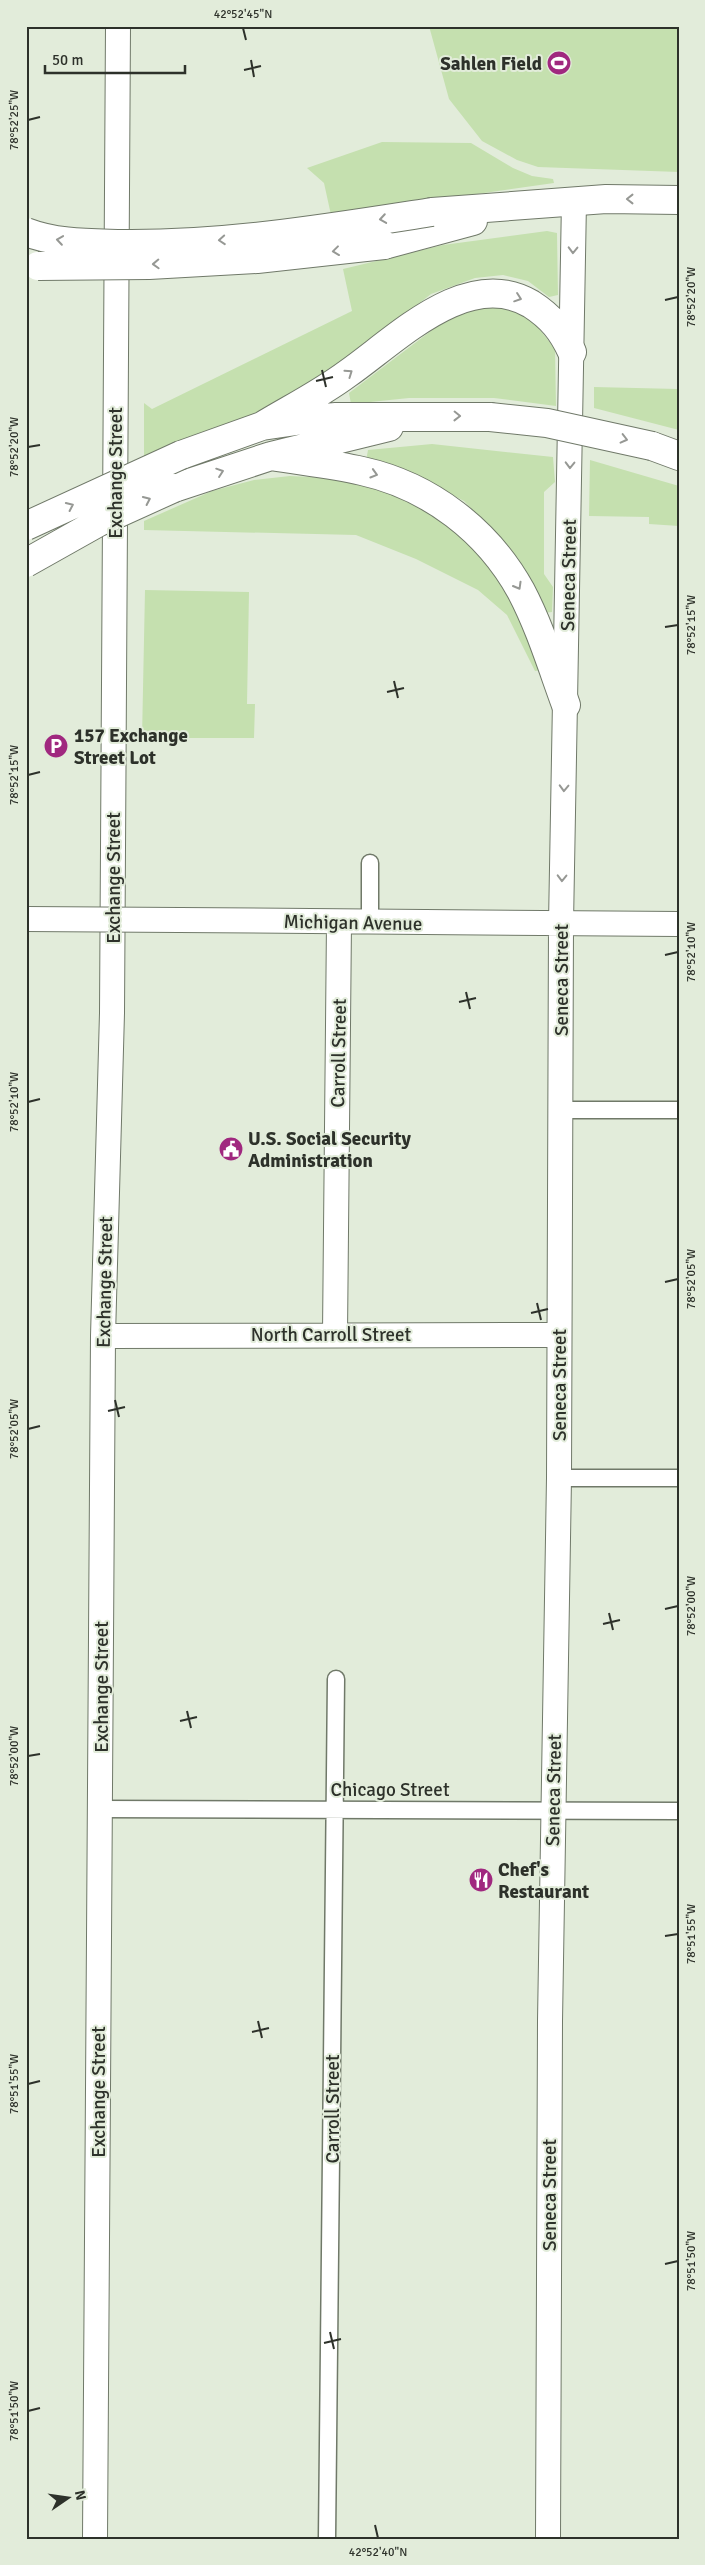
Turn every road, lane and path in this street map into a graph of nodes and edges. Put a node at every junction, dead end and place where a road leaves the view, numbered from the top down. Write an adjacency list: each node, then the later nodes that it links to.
1 (118, 26): 25 (street, Exchange Street)
2 (679, 200): 3 (highway, one-way to 3)
3 (574, 201): 4 (highway); 7 (street, Seneca Street, one-way to 7)
4 (530, 206): 5 (highway, one-way to 5, bridge); 6 (highway, one-way to 6, bridge)
5 (26, 232)
6 (26, 266)
7 (572, 352): 9 (highway, one-way to 7); 14 (street, Seneca Street, one-way to 14)
8 (424, 418): 9 (highway); 10 (highway); 11 (highway, one-way to 11, bridge)
9 (262, 426): 12 (highway, one-way to 9, bridge)
10 (271, 456): 13 (highway, one-way to 10, bridge); 14 (highway, one-way to 14)
11 (679, 456)
12 (26, 526)
13 (26, 563)
14 (566, 705): 19 (street, Seneca Street, one-way to 19)
15 (370, 862): 18 (street)
16 (26, 919): 17 (street, Michigan Avenue, bridge)
17 (339, 922): 18 (street, Michigan Avenue); 23 (street, Carroll Street)
18 (370, 922): 19 (street, Michigan Avenue)
19 (561, 924): 20 (street, Michigan Avenue); 21 (street, Seneca Street)
20 (679, 924)
21 (561, 1110): 22 (street); 24 (street, Seneca Street)
22 (679, 1110)
23 (335, 1334): 24 (street, North Carroll Street); 25 (street, North Carroll Street)
24 (559, 1334): 26 (street, Seneca Street)
25 (102, 1336): 30 (street, Exchange Street)
26 (558, 1478): 27 (street); 31 (street, Seneca Street)
27 (679, 1478)
28 (336, 1679): 29 (street, Carroll Street)
29 (334, 1808): 30 (street, Chicago Street); 31 (street, Chicago Street); 34 (street, Carroll Street)
30 (100, 1809): 33 (street, Exchange Street)
31 (553, 1810): 32 (street, Chicago Street); 35 (street, Seneca Street)
32 (679, 1811)
33 (95, 2539)
34 (327, 2539)
35 (548, 2539)

